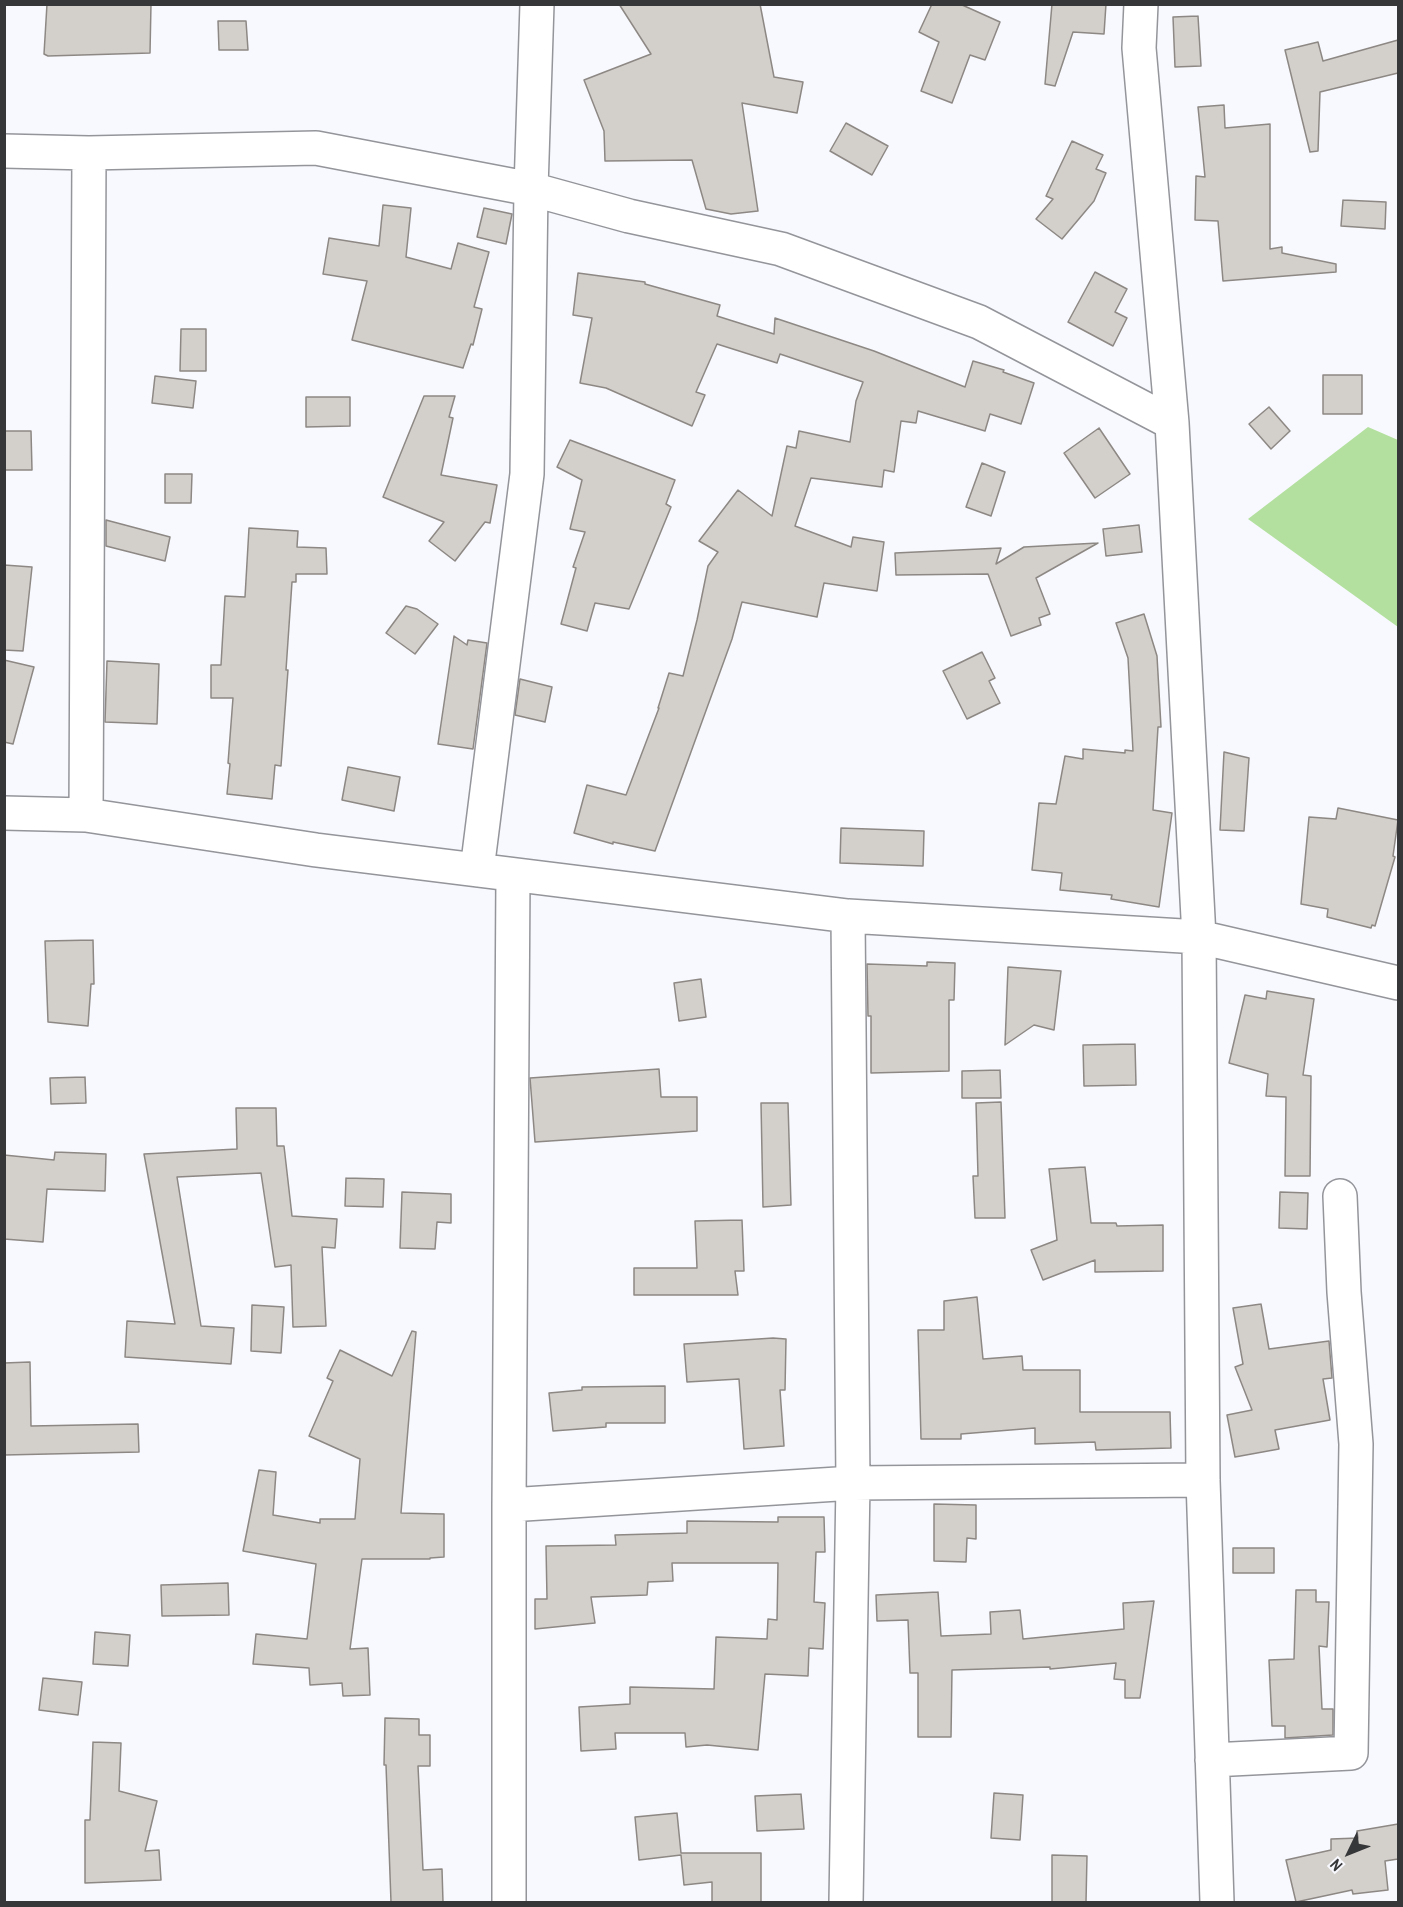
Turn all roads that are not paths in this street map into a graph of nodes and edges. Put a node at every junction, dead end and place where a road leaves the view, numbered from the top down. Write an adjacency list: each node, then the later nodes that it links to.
1 (537, 4): 5 (street)
2 (1141, 4): 6 (street)
3 (4, 151): 4 (street)
4 (89, 153): 5 (street); 8 (street)
5 (531, 189): 6 (street); 9 (street)
6 (1172, 423): 12 (street)
7 (4, 813): 8 (street)
8 (86, 815): 9 (street)
9 (477, 870): 10 (street)
10 (513, 875): 11 (street); 17 (street)
11 (848, 916): 12 (street); 16 (street)
12 (1199, 937): 13 (street); 15 (street)
13 (1398, 983)
14 (1340, 1196): 18 (street)
15 (1203, 1480): 16 (street); 18 (street)
16 (853, 1483): 17 (street); 20 (street)
17 (509, 1505): 19 (street)
18 (1212, 1760): 21 (street)
19 (509, 1902)
20 (846, 1902)
21 (1217, 1902)

